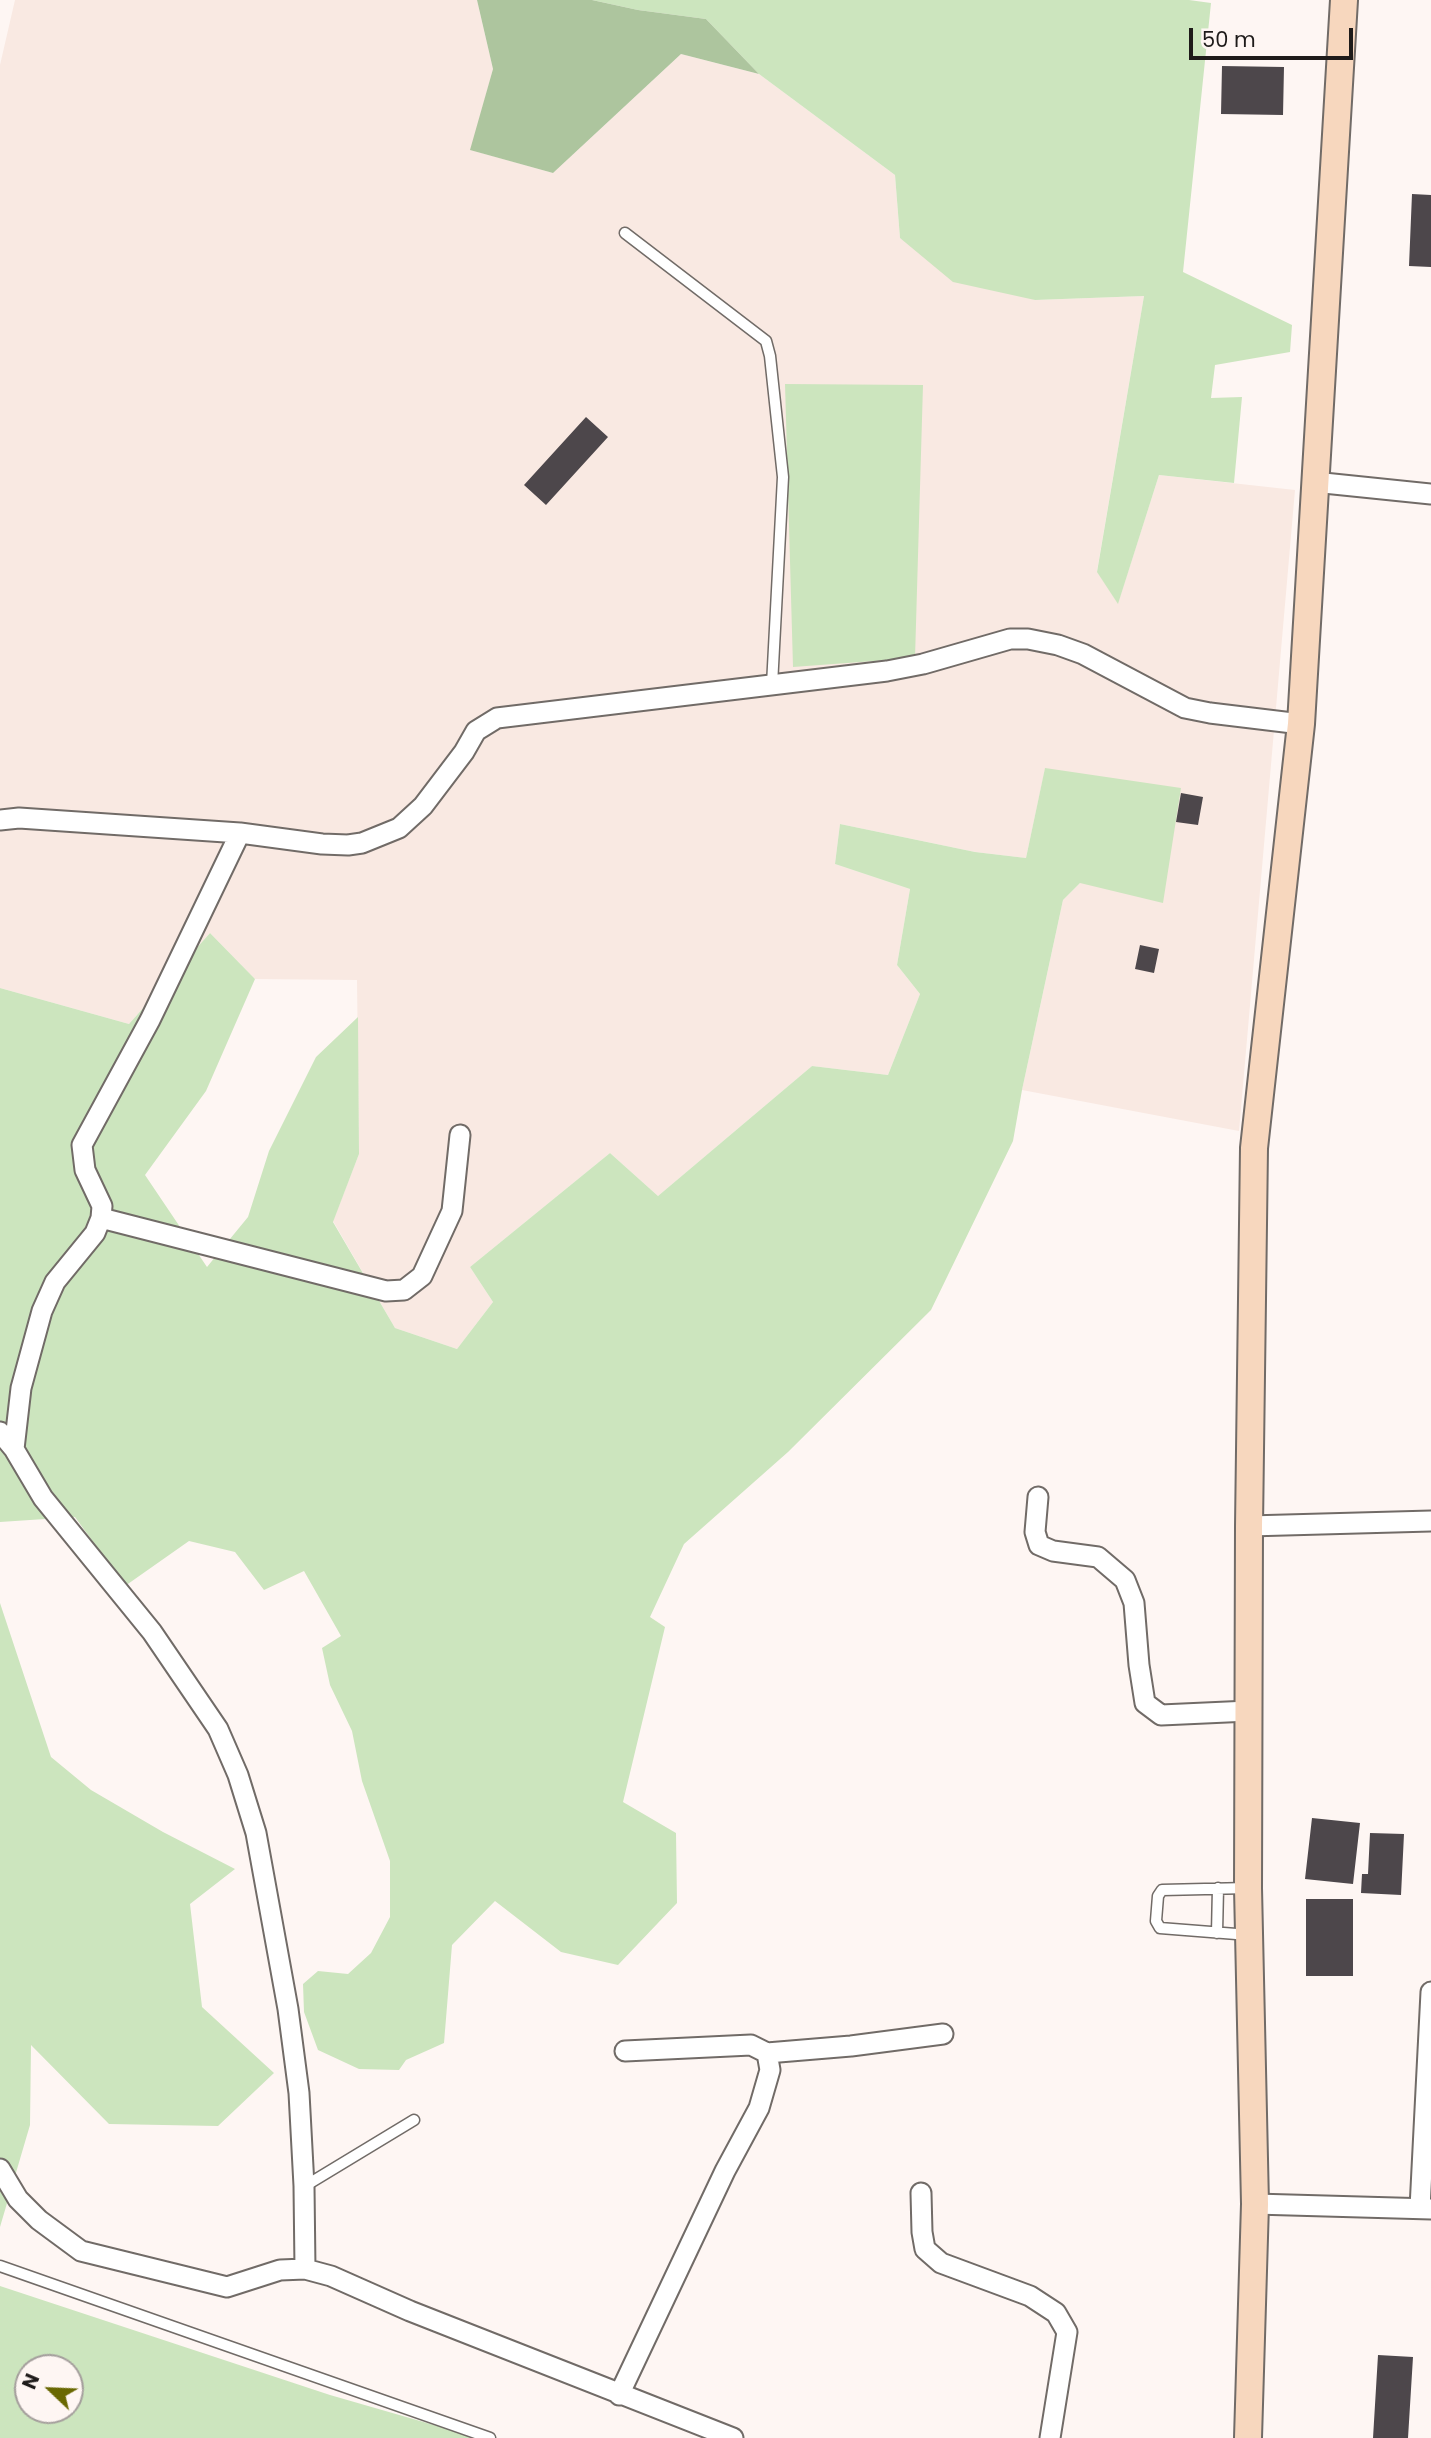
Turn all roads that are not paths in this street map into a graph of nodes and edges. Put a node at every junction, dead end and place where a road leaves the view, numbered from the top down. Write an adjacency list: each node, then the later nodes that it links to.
1 (1344, 0): 3 (street)
2 (625, 233): 5 (lane)
3 (1314, 482): 4 (street); 6 (street)
4 (1431, 494)
5 (772, 685): 6 (street); 8 (street)
6 (1301, 724): 15 (street)
7 (0, 820): 8 (street)
8 (240, 834): 10 (street)
9 (460, 1135): 10 (street)
10 (101, 1218): 12 (street)
11 (0, 1432): 12 (street)
12 (13, 1449): 27 (street)
13 (1038, 1497): 16 (street)
14 (1431, 1521): 15 (street)
15 (1249, 1526): 16 (street)
16 (1249, 1712): 18 (street)
17 (1218, 1888): 18 (lane); 19 (lane); 19 (lane)
18 (1248, 1888): 20 (street)
19 (1217, 1933): 20 (lane)
20 (1250, 1935): 29 (street)
21 (1431, 1992): 30 (street)
22 (943, 2034): 24 (street)
23 (625, 2051): 24 (street)
24 (767, 2053): 33 (street)
25 (414, 2120): 27 (lane)
26 (0, 2169): 32 (street)
27 (304, 2186): 32 (street)
28 (920, 2193): 36 (street)
29 (1255, 2204): 30 (street); 37 (street)
30 (1426, 2208)
31 (0, 2266): 34 (lane)
32 (305, 2269): 33 (street)
33 (619, 2395): 35 (street)
34 (490, 2438)
35 (733, 2438)
36 (1050, 2438)
37 (1248, 2438)

